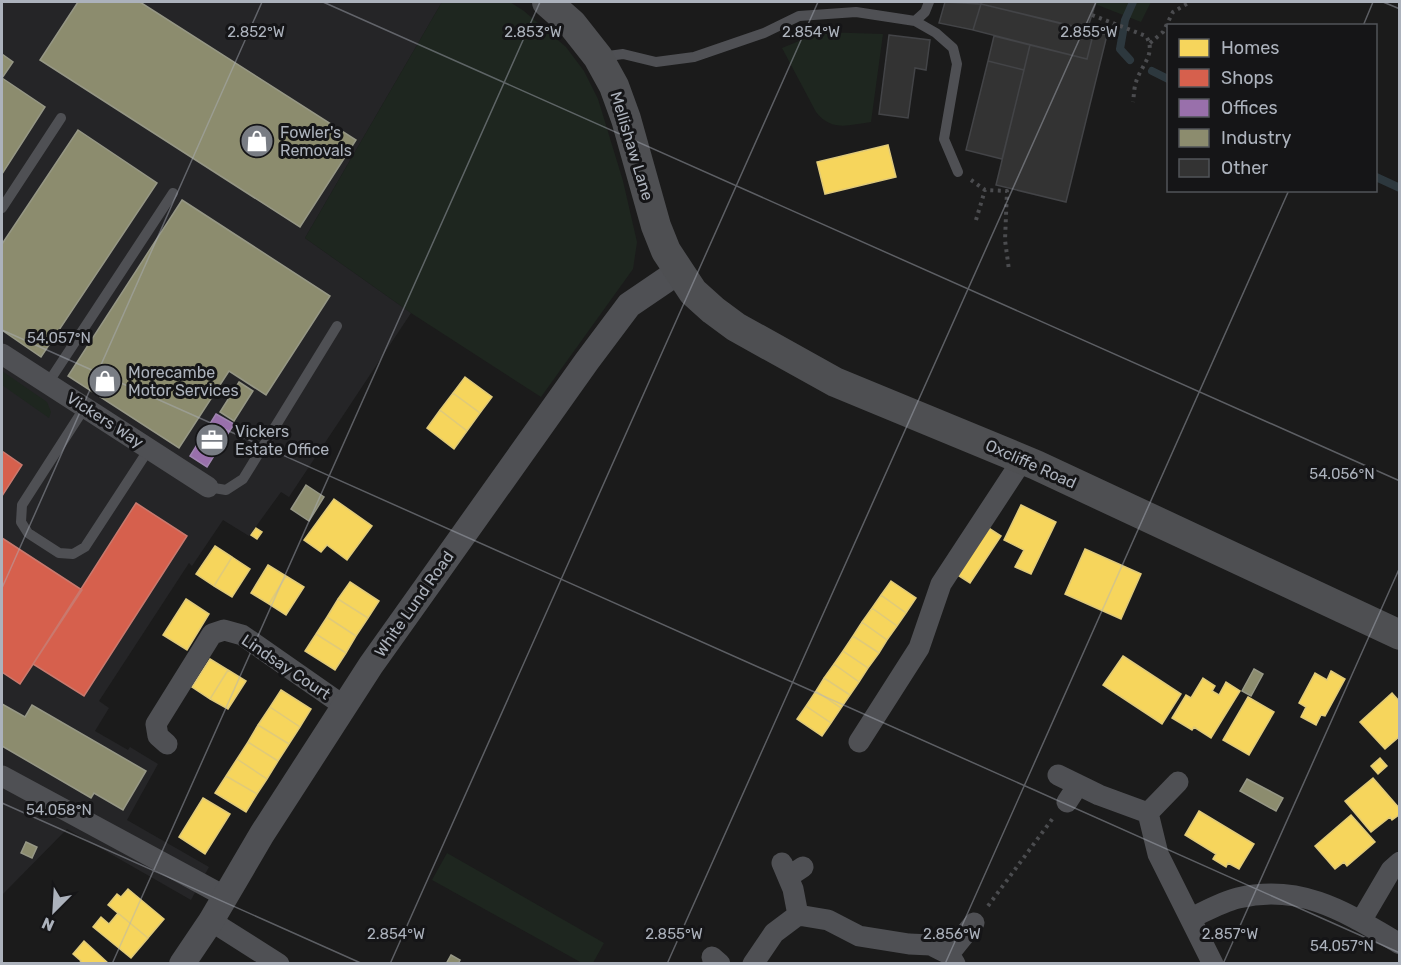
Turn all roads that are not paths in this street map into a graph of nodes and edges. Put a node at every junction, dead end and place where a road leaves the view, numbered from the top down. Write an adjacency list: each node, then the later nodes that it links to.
1 (547, 2): 4 (main road, Mellishaw Lane)
2 (929, 2): 3 (lane)
3 (915, 21): 4 (lane); 6 (lane)
4 (598, 57): 9 (main road, Mellishaw Lane)
5 (62, 118): 8 (lane)
6 (958, 172)
7 (174, 193): 12 (lane)
8 (2, 208)
9 (679, 271): 15 (main road, Oxcliffe Road); 18 (street, White Lund Road)
10 (337, 326): 16 (lane)
11 (2, 354): 12 (street, Vickers Way)
12 (48, 383): 13 (street, Vickers Way)
13 (85, 407): 14 (street, Vickers Way); 14 (lane)
14 (149, 449): 16 (street, Vickers Way)
15 (1023, 459): 17 (main road, Oxcliffe Road); 19 (street)
16 (208, 487)
17 (1400, 635)
18 (345, 706): 20 (street, Lindsay Court); 27 (street, White Lund Road)
19 (859, 742)
20 (167, 744)
21 (1058, 775): 24 (street)
22 (2, 776): 27 (street)
23 (1178, 782): 24 (street)
24 (1148, 813): 29 (street)
25 (1400, 862): 31 (street)
26 (791, 869): 28 (street)
27 (226, 897): 30 (street, White Lund Road)
28 (798, 915): 34 (street); 37 (street)
29 (1191, 918): 31 (street); 38 (street)
30 (211, 921): 35 (street, White Lund Road); 36 (street)
31 (1361, 921): 33 (street)
32 (974, 922): 34 (street)
33 (1400, 944)
34 (952, 959)
35 (182, 963)
36 (279, 963)
37 (753, 963)
38 (1213, 963)

